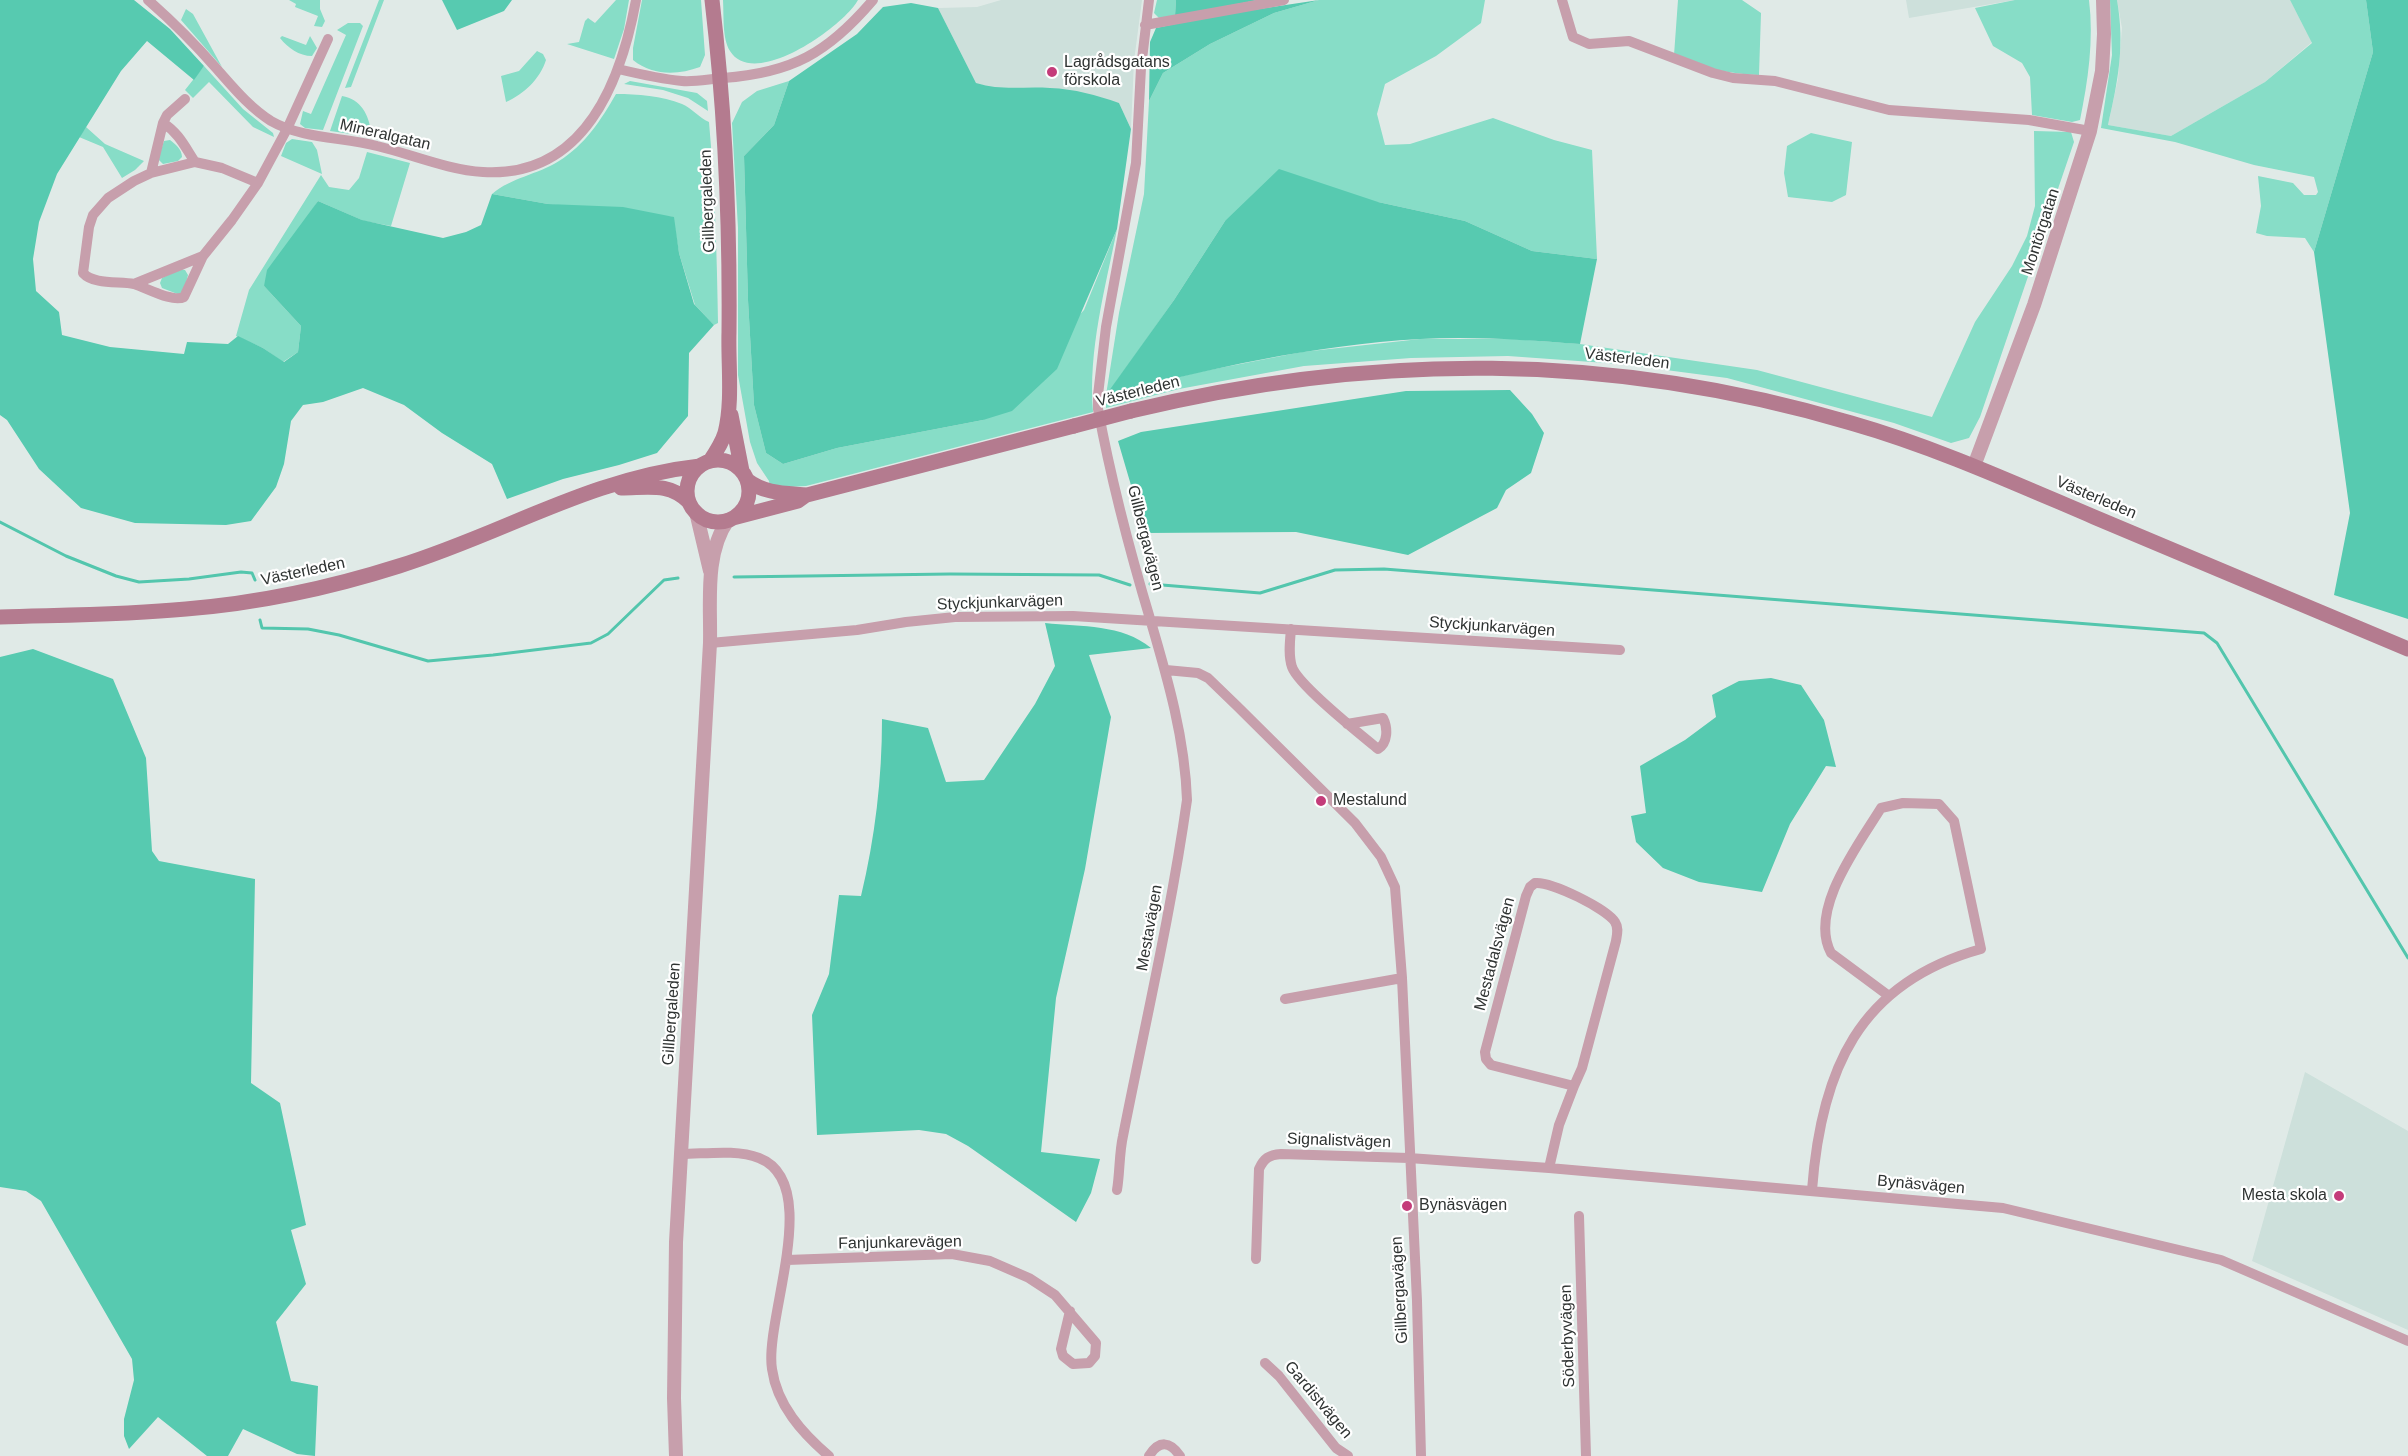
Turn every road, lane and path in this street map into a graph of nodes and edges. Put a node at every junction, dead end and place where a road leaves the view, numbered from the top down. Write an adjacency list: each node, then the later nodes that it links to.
1 (148, 0): 15 (street, Mineralgatan)
2 (636, 0): 11 (street, Mineralgatan)
3 (712, 0): 12 (main road, Gillbergaleden)
4 (873, 0): 12 (street)
5 (1149, 0): 9 (street, Gillbergavägen)
6 (1284, 0): 9 (street)
7 (1562, 0): 16 (street)
8 (2103, 0): 16 (street, Montörgatan)
9 (1145, 25): 32 (street, Gillbergavägen)
10 (328, 39): 15 (street)
11 (618, 69): 12 (street); 15 (street, Mineralgatan)
12 (720, 78): 22 (main road, Gillbergaleden)
13 (185, 99): 14 (street)
14 (163, 123): 17 (street); 18 (street)
15 (287, 129): 19 (street)
16 (2090, 130): 24 (street, Montörgatan)
17 (195, 162): 18 (street); 19 (street)
18 (151, 173): 21 (street)
19 (258, 183): 20 (street)
20 (202, 256): 21 (street); 21 (street)
21 (134, 284)
22 (728, 401): 23 (main road, Gillbergaleden); 25 (main road, Gillbergaleden)
23 (705, 463): 25 (main road); 26 (main road, Västerleden); 28 (main road)
24 (1974, 466): 27 (main road, Västerleden, bridge); 36 (main road, Västerleden)
25 (744, 476): 27 (main road, Västerleden); 29 (main road)
26 (597, 489): 28 (main road, Västerleden); 31 (main road, Västerleden)
27 (807, 495): 29 (main road, Västerleden)
28 (693, 507): 29 (main road); 30 (street, Gillbergaleden)
29 (731, 519): 30 (street, Gillbergaleden)
30 (711, 573): 34 (street, Gillbergaleden)
31 (0, 617)
32 (1150, 621): 33 (street, Styckjunkarvägen); 34 (street, Styckjunkarvägen); 37 (street, Gillbergavägen)
33 (1291, 629): 35 (street, Styckjunkarvägen); 38 (street)
34 (710, 643): 43 (street, Gillbergaleden)
35 (1620, 650)
36 (2408, 650)
37 (1166, 670): 39 (street, Gillbergavägen); 46 (street, Mestavägen)
38 (1347, 724)
39 (1402, 978): 41 (street); 44 (street, Gillbergavägen)
40 (1890, 996): 40 (street); 47 (street)
41 (1285, 999)
42 (1574, 1086): 42 (street, Mestadalsvägen); 45 (street, Mestadalsvägen)
43 (681, 1154): 50 (street); 54 (street, Gillbergaleden)
44 (1409, 1158): 45 (street, Bynäsvägen); 49 (street, Signalistvägen); 59 (street, Gillbergavägen)
45 (1549, 1168): 47 (street, Bynäsvägen)
46 (1117, 1190)
47 (1812, 1190): 52 (street, Bynäsvägen)
48 (1579, 1216): 60 (street, Söderbyvägen)
49 (1256, 1259)
50 (787, 1260): 51 (street, Fanjunkarevägen); 55 (street)
51 (1070, 1311): 51 (street, Fanjunkarevägen)
52 (2408, 1341)
53 (1265, 1363): 58 (street, Gardistvägen)
54 (676, 1456)
55 (829, 1456)
56 (1149, 1456): 57 (street)
57 (1180, 1456)
58 (1348, 1456)
59 (1421, 1456)
60 (1586, 1456)

